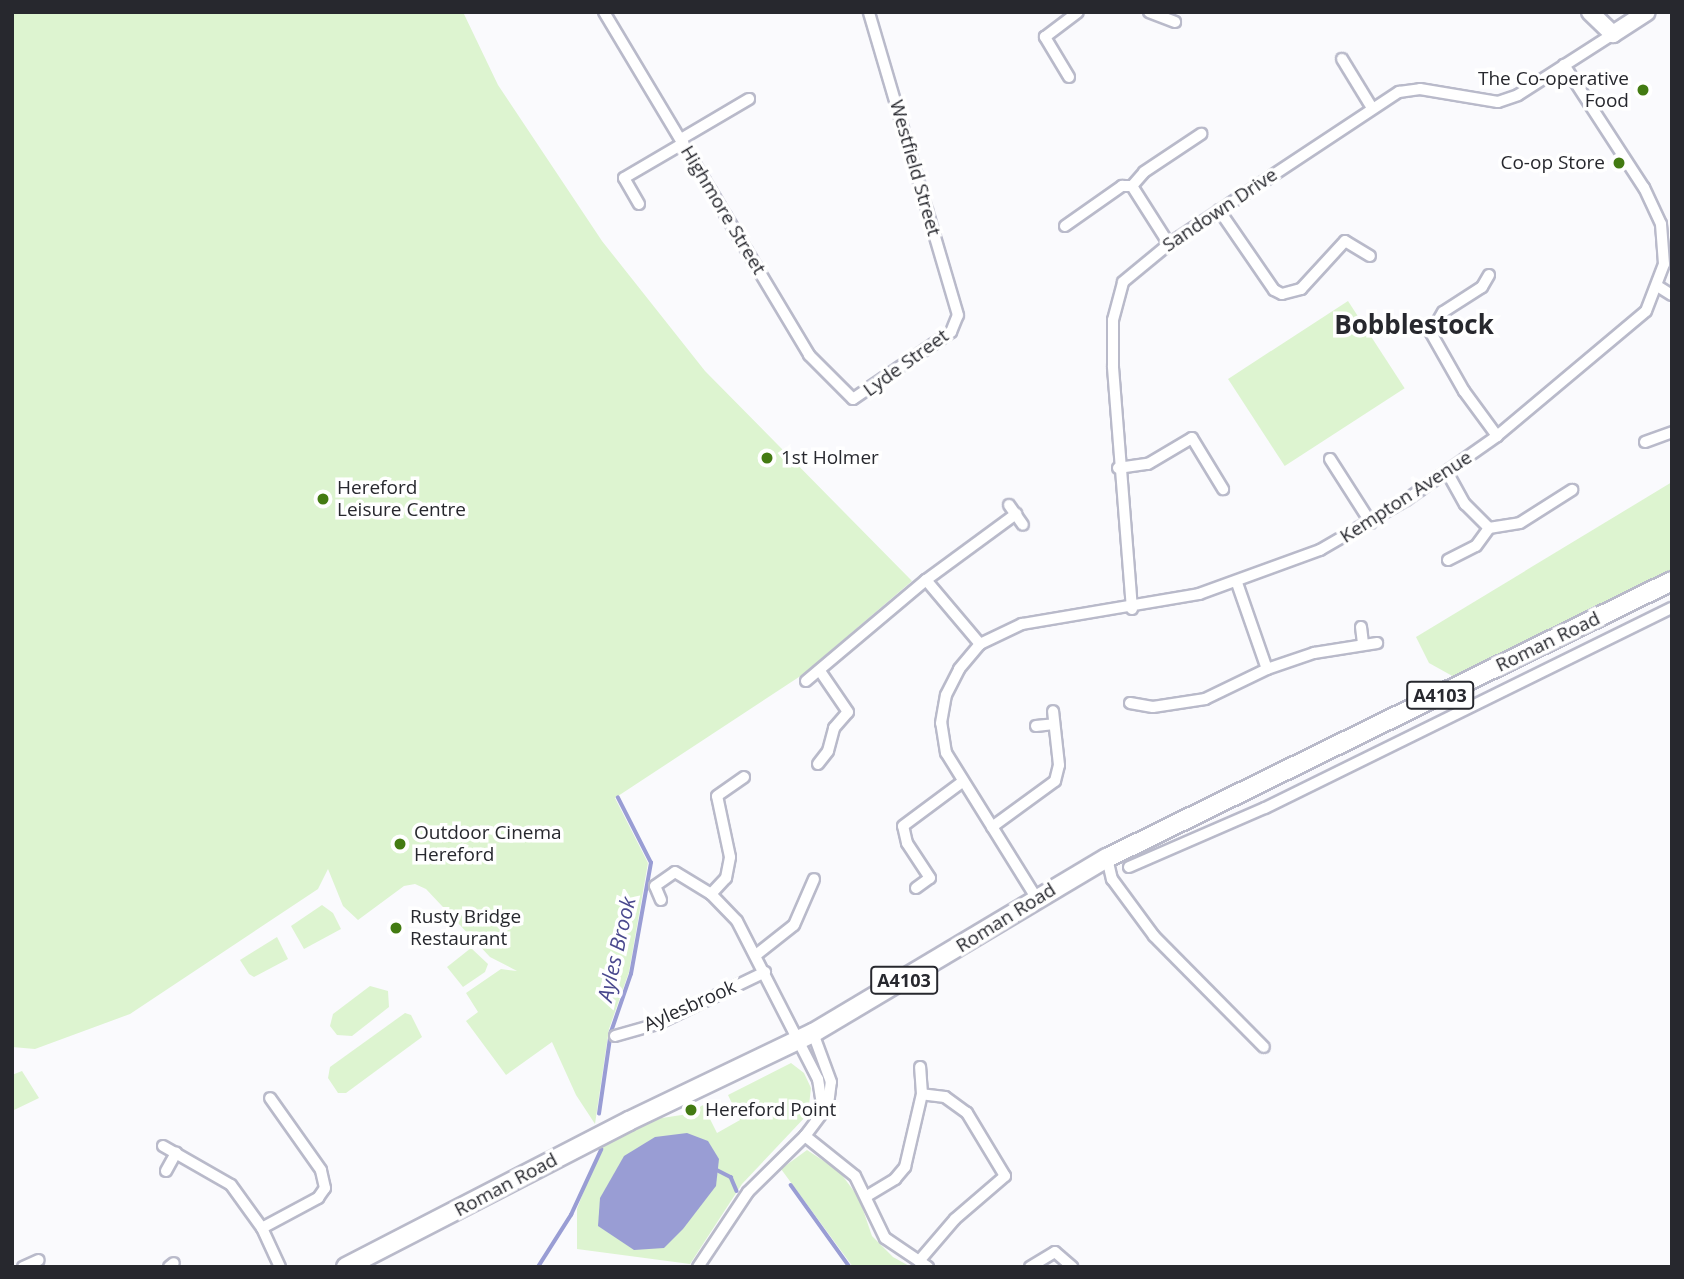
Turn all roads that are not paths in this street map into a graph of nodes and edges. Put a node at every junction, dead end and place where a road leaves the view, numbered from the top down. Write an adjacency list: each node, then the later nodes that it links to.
1 (604, 12): 15 (street, Highmore Street)
2 (869, 12): 26 (street, Westfield Street)
3 (1078, 12): 11 (street)
4 (1149, 12): 7 (street)
5 (1590, 12): 8 (street)
6 (1647, 12): 8 (street)
7 (1175, 22)
8 (1613, 34): 10 (street, Sandown Drive)
9 (1342, 58): 13 (street)
10 (1564, 65): 13 (street, Sandown Drive); 21 (street, Kempton Avenue)
11 (1069, 77)
12 (749, 99): 15 (street)
13 (1372, 108): 18 (street, Sandown Drive)
14 (1201, 134): 16 (street)
15 (682, 141): 17 (street); 27 (street, Highmore Street)
16 (1132, 186): 19 (street); 20 (street)
17 (639, 204)
18 (1219, 210): 20 (street, Sandown Drive); 22 (street)
19 (1065, 226)
20 (1169, 244): 33 (street, Sandown Drive)
21 (1668, 251): 24 (street, Kempton Avenue)
22 (1370, 256)
23 (1489, 275): 30 (street)
24 (1658, 287): 25 (street); 30 (street, Kempton Avenue)
25 (1672, 295)
26 (957, 324): 27 (street, Lyde Street)
27 (853, 398)
28 (1663, 422): 29 (street)
29 (1669, 433): 31 (street)
30 (1497, 436): 34 (street, Kempton Avenue)
31 (1645, 442)
32 (1330, 458): 37 (street)
33 (1118, 468): 35 (street); 45 (street, Sandown Drive)
34 (1447, 472): 37 (street, Kempton Avenue); 39 (street)
35 (1223, 489)
36 (1572, 490): 39 (street)
37 (1371, 523): 43 (street, Kempton Avenue)
38 (1023, 525): 41 (street)
39 (1489, 528): 40 (street)
40 (1448, 560)
41 (926, 580): 48 (street); 51 (street)
42 (1672, 580): 58 (main road, Roman Road / A4103)
43 (1237, 583): 45 (street, Kempton Avenue); 50 (street)
44 (1672, 608): 61 (street, Roman Road)
45 (1132, 609): 48 (street, Kempton Avenue)
46 (1361, 627): 49 (street)
47 (1377, 643): 49 (street)
48 (980, 644): 60 (street, Kempton Avenue)
49 (1363, 644): 50 (street)
50 (1267, 669): 53 (street)
51 (820, 671): 52 (street); 57 (street)
52 (806, 681)
53 (1130, 703)
54 (1053, 711): 55 (street)
55 (1054, 724): 56 (street); 62 (street)
56 (1036, 726)
57 (818, 764)
58 (1274, 775): 61 (street); 63 (main road, Roman Road / A4103)
59 (744, 776): 67 (street)
60 (961, 783): 62 (street, Kempton Avenue); 66 (street)
61 (1285, 798): 64 (street, Roman Road)
62 (992, 827): 68 (street, Kempton Avenue)
63 (1107, 858): 68 (main road, Roman Road / A4103); 74 (street)
64 (1129, 867)
65 (814, 879): 70 (street)
66 (916, 888)
67 (711, 894): 69 (street); 70 (street)
68 (1037, 899): 73 (main road, Roman Road / A4103)
69 (661, 900)
70 (756, 955): 71 (street)
71 (765, 972): 72 (street, Aylesbrook); 73 (street)
72 (615, 1036)
73 (805, 1037): 78 (street); 78 (street); 89 (main road, Roman Road / A4103)
74 (1264, 1046)
75 (920, 1067): 76 (street)
76 (922, 1094): 83 (street); 86 (street)
77 (270, 1098): 84 (street)
78 (823, 1111): 79 (street)
79 (806, 1136): 83 (street); 90 (street)
80 (163, 1146): 81 (street)
81 (176, 1153): 82 (street); 84 (street)
82 (166, 1171)
83 (867, 1196): 86 (street)
84 (262, 1228): 88 (street)
85 (39, 1260): 87 (street)
86 (923, 1264)
87 (23, 1267)
88 (280, 1267)
89 (346, 1267)
90 (698, 1267)
91 (1030, 1267): 92 (street)
92 (1072, 1267)

